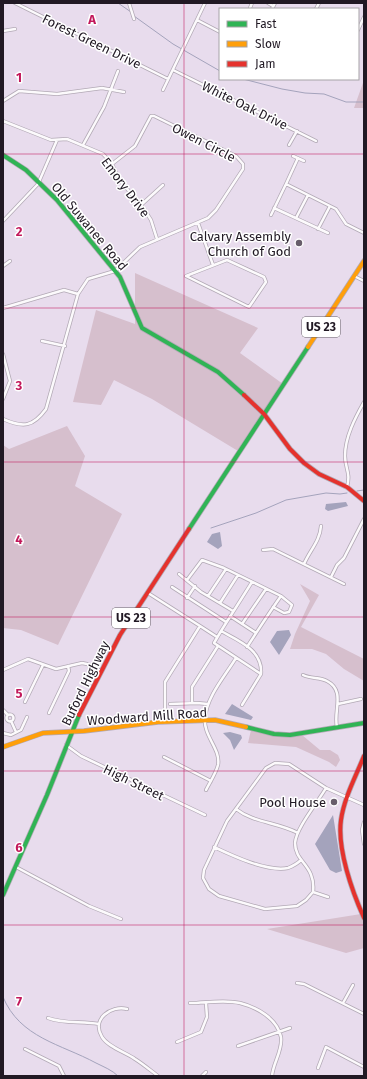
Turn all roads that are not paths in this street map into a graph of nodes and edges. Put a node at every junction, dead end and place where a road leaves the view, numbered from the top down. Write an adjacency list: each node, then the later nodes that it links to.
1 (15, 3): 17 (street, Forest Green Drive)
2 (129, 3): 9 (street)
3 (205, 3): 10 (street)
4 (252, 3): 7 (street)
5 (268, 3): 6 (street)
6 (273, 6)
7 (250, 8)
8 (364, 17): 11 (street)
9 (134, 19)
10 (197, 20): 14 (street); 15 (street)
11 (359, 28)
12 (14, 29): 13 (street)
13 (3, 31)
14 (219, 31)
15 (173, 70): 17 (street); 23 (street, White Oak Drive)
16 (118, 71): 18 (street)
17 (168, 79): 19 (street)
18 (109, 90): 20 (street); 21 (street); 26 (street)
19 (163, 90)
20 (124, 92)
21 (3, 101)
22 (3, 121): 24 (street)
23 (297, 131): 25 (street, White Oak Drive); 27 (street)
24 (57, 140): 26 (street, Emory Drive); 33 (street)
25 (316, 141)
26 (83, 145): 32 (street, Emory Drive)
27 (288, 145)
28 (3, 154): 33 (street, Old Suwanee Road)
29 (293, 156): 30 (street)
30 (298, 158): 31 (street); 34 (street)
31 (304, 161)
32 (112, 164): 37 (street, Emory Drive); 43 (street, Owen Circle)
33 (39, 183): 42 (street); 53 (street, Old Suwanee Road)
34 (286, 184): 36 (street); 39 (street)
35 (163, 185): 37 (street)
36 (308, 195): 38 (street); 41 (street)
37 (141, 205): 47 (street, Emory Drive)
38 (330, 206): 44 (street); 46 (street)
39 (274, 208): 40 (street); 41 (street)
40 (270, 215)
41 (296, 218): 44 (street)
42 (3, 221)
43 (198, 223): 47 (street, Owen Circle); 50 (street)
44 (318, 229): 45 (street)
45 (328, 233)
46 (364, 234)
47 (157, 239): 53 (street, Owen Circle)
48 (10, 261): 52 (street)
49 (364, 261): 51 (street, US 23)
50 (214, 265): 50 (street)
51 (363, 265): 54 (street, US 23)
52 (3, 266)
53 (115, 271): 56 (street); 64 (street, Old Suwanee Road)
54 (354, 276): 55 (street); 64 (street, US 23)
55 (364, 281)
56 (78, 294): 57 (street); 59 (street)
57 (3, 308)
58 (42, 340): 59 (street)
59 (65, 346): 65 (street)
60 (3, 354): 61 (street)
61 (4, 359): 62 (street)
62 (3, 399)
63 (364, 402): 66 (street)
64 (264, 414): 66 (street, Old Suwanee Road); 82 (street, Buford Highway / US 23)
65 (3, 419)
66 (347, 487): 67 (street, Old Suwanee Road)
67 (364, 501)
68 (364, 519): 75 (street)
69 (321, 526): 71 (street)
70 (263, 550): 71 (street)
71 (304, 564): 75 (street)
72 (226, 569): 74 (street); 76 (street); 83 (street)
73 (179, 574): 76 (street)
74 (238, 575): 77 (street); 86 (street)
75 (331, 577): 78 (street)
76 (187, 580): 79 (street)
77 (252, 582): 81 (street); 88 (street)
78 (344, 584)
79 (195, 586): 83 (street); 85 (street)
80 (172, 587): 85 (street)
81 (266, 589): 84 (street); 91 (street)
82 (148, 592): 92 (street); 102 (street, Buford Highway / US 23)
83 (208, 596): 86 (street)
84 (280, 596): 87 (street); 87 (street)
85 (187, 598): 90 (street)
86 (220, 603): 88 (street)
87 (273, 607): 94 (street)
88 (234, 611): 89 (street)
89 (230, 616): 90 (street); 91 (street)
90 (226, 622): 93 (street)
91 (242, 624): 94 (street)
92 (200, 626): 95 (street); 118 (street)
93 (221, 631): 95 (street); 97 (street)
94 (256, 633): 97 (street)
95 (217, 637): 96 (street)
96 (218, 646): 98 (street); 107 (street)
97 (247, 647): 103 (street)
98 (236, 658): 103 (street); 109 (street)
99 (43, 665): 100 (street); 101 (street); 106 (street)
100 (68, 666): 102 (street); 113 (street)
101 (3, 670)
102 (101, 671): 123 (street, Buford Highway / US 23)
103 (261, 674): 111 (street)
104 (303, 675): 110 (street)
105 (361, 699): 110 (street)
106 (25, 702)
107 (192, 703): 108 (street); 109 (street)
108 (170, 704)
109 (208, 704): 116 (street)
110 (338, 704): 120 (street)
111 (242, 705)
112 (3, 710): 114 (street)
113 (49, 713)
114 (8, 715): 117 (street); 117 (street)
115 (27, 718): 122 (street)
116 (204, 720): 118 (street, Woodward Mill Road); 120 (street, Woodward Mill Road); 129 (street)
117 (11, 721): 122 (street)
118 (165, 722): 123 (street, Woodward Mill Road)
119 (364, 723): 120 (street, Woodward Mill Road)
120 (337, 728)
121 (3, 732): 122 (street)
122 (16, 732)
123 (72, 732): 124 (street, Buford Highway / US 23); 125 (street, Woodward Mill Road)
124 (66, 745): 135 (street, High Street); 141 (street, Buford Highway / US 23)
125 (3, 747)
126 (364, 756): 128 (street)
127 (164, 757): 129 (street)
128 (363, 762): 132 (street)
129 (211, 781): 131 (street)
130 (326, 788): 132 (street); 134 (street); 137 (street)
131 (206, 790)
132 (348, 798): 133 (street); 145 (street)
133 (364, 805)
134 (236, 809): 137 (street); 139 (street)
135 (205, 815)
136 (364, 822): 138 (street)
137 (298, 833): 140 (street)
138 (364, 844)
139 (214, 847): 140 (street); 142 (street)
140 (301, 860): 142 (street)
141 (15, 866): 143 (street, Buford Highway / US 23); 146 (street)
142 (313, 892): 144 (street)
143 (3, 895)
144 (328, 897)
145 (364, 918)
146 (121, 920)
147 (296, 984): 151 (street)
148 (352, 985): 151 (street)
149 (190, 1003): 150 (street)
150 (206, 1003): 157 (street); 158 (street)
151 (343, 1003): 153 (street)
152 (127, 1009): 155 (street)
153 (364, 1014)
154 (48, 1018): 155 (street)
155 (99, 1024): 165 (street)
156 (290, 1028): 157 (street)
157 (279, 1032): 159 (street); 167 (street)
158 (177, 1042)
159 (238, 1046)
160 (25, 1050): 164 (street)
161 (364, 1067): 162 (street)
162 (318, 1068)
163 (206, 1072): 166 (street)
164 (64, 1076)
165 (158, 1076)
166 (202, 1076)
167 (272, 1076)

